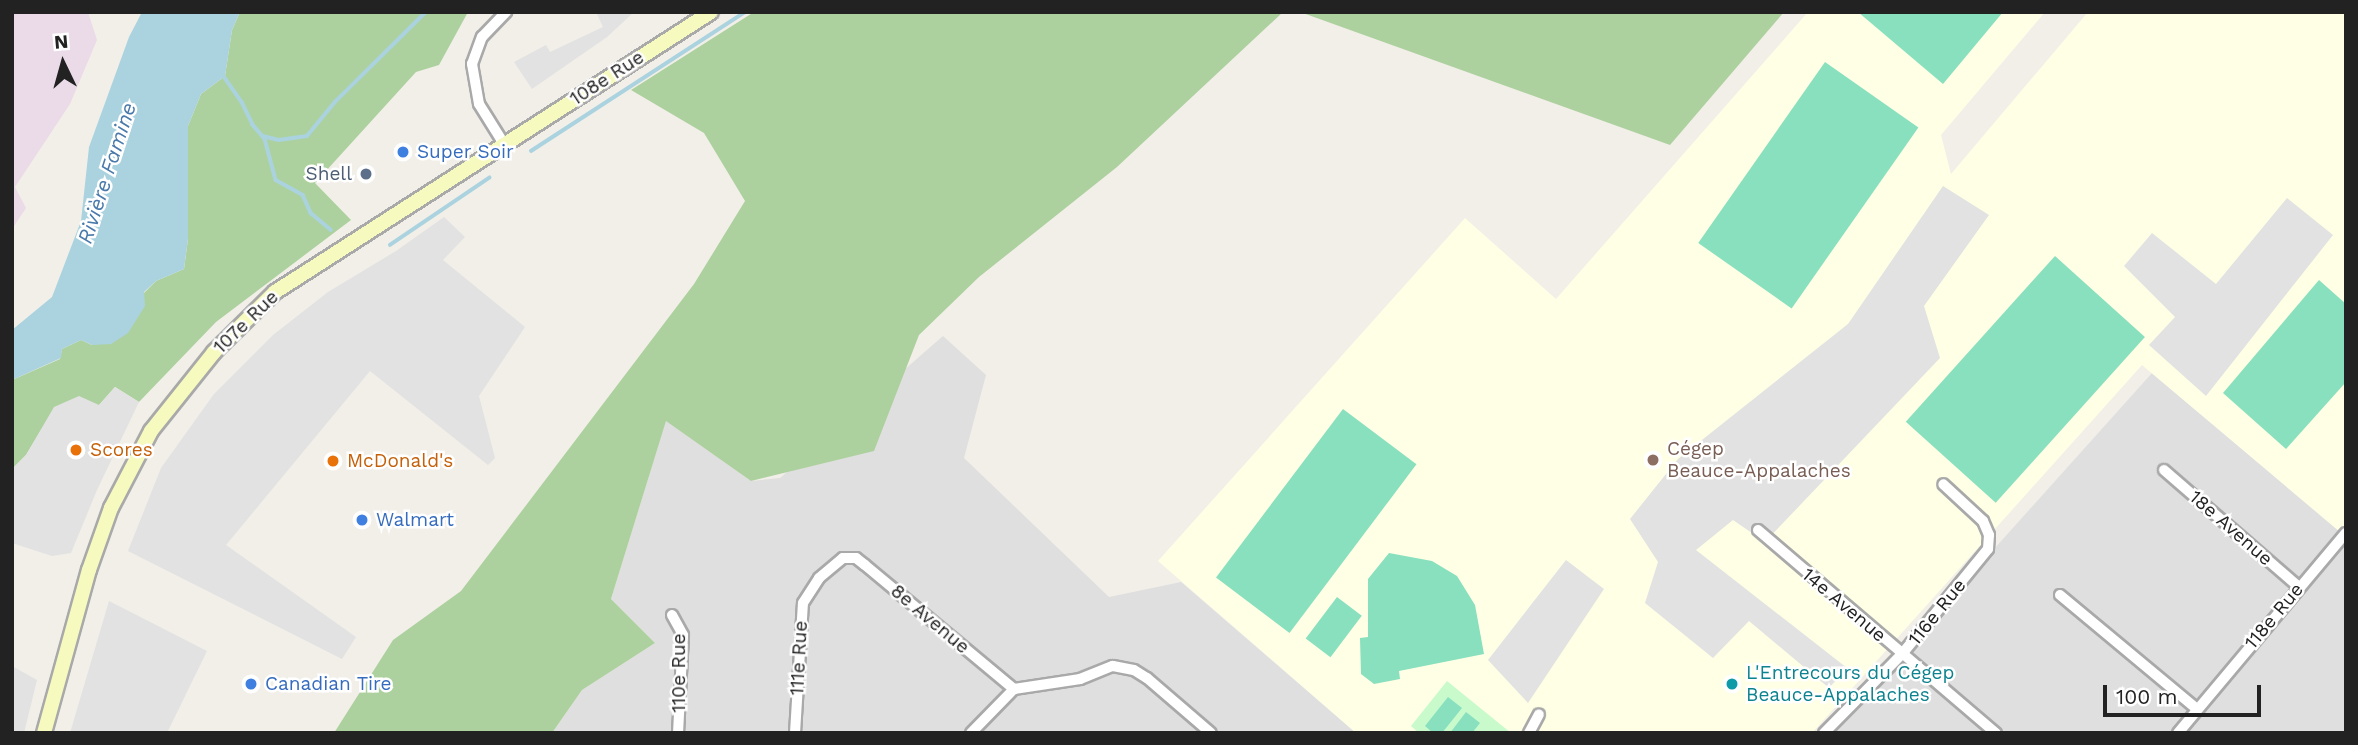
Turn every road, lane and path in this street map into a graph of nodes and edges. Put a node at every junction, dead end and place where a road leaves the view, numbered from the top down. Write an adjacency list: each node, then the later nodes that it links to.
1 (506, 12): 3 (street)
2 (710, 12): 3 (main road, 108e Rue)
3 (504, 144): 17 (main road, 107e Rue)
4 (2164, 470): 9 (street, 18e Avenue)
5 (1943, 484): 12 (street, 116e Rue)
6 (1759, 530): 12 (street, 14e Avenue)
7 (2345, 534): 9 (street, 118e Rue)
8 (843, 558): 13 (street, 8e Avenue); 19 (street, 111e Rue)
9 (2298, 586): 14 (street, 118e Rue)
10 (2060, 595): 14 (street)
11 (672, 615): 18 (street, 110e Rue)
12 (1902, 654): 22 (street, 116e Rue); 23 (street, 14e Avenue)
13 (1014, 689): 16 (street); 20 (street)
14 (2197, 709): 24 (street, 118e Rue)
15 (1539, 714): 21 (street)
16 (1207, 731)
17 (44, 733)
18 (678, 733)
19 (795, 733)
20 (971, 733)
21 (1529, 733)
22 (1824, 733)
23 (1996, 733)
24 (2178, 733)

